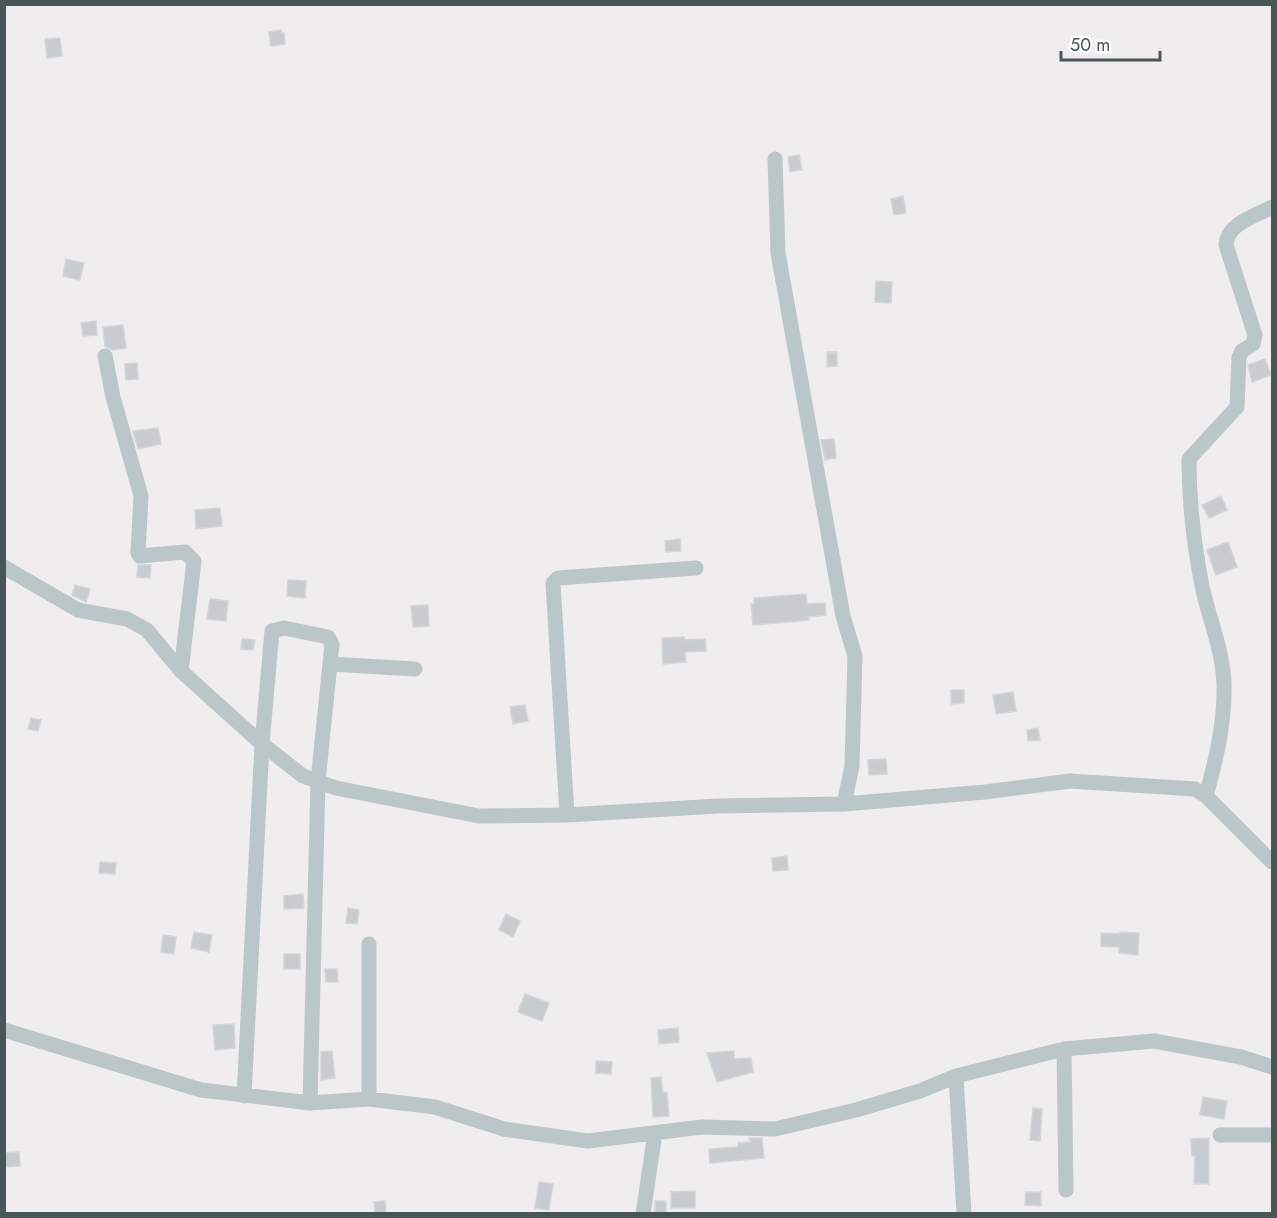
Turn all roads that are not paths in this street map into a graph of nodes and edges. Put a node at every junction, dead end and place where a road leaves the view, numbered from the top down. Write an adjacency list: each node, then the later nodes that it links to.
1 (775, 159): 12 (street)
2 (1272, 207): 11 (street)
3 (105, 356): 8 (street)
4 (4, 567): 8 (street)
5 (696, 568): 13 (street)
6 (330, 664): 7 (street); 9 (street); 10 (street)
7 (415, 669)
8 (181, 671): 9 (street)
9 (262, 744): 10 (street); 20 (street)
10 (318, 782): 13 (street); 22 (street)
11 (1206, 796): 12 (street); 14 (street)
12 (844, 804): 13 (street)
13 (567, 815)
14 (1272, 862)
15 (369, 944): 21 (street)
16 (4, 1030): 20 (street)
17 (1064, 1048): 18 (street); 19 (street); 26 (street)
18 (1272, 1067)
19 (956, 1076): 23 (street); 28 (street)
20 (244, 1096): 22 (street)
21 (369, 1099): 22 (street); 23 (street)
22 (310, 1103)
23 (656, 1133): 27 (street)
24 (1220, 1135): 25 (street)
25 (1272, 1135)
26 (1066, 1190)
27 (643, 1214)
28 (964, 1214)

